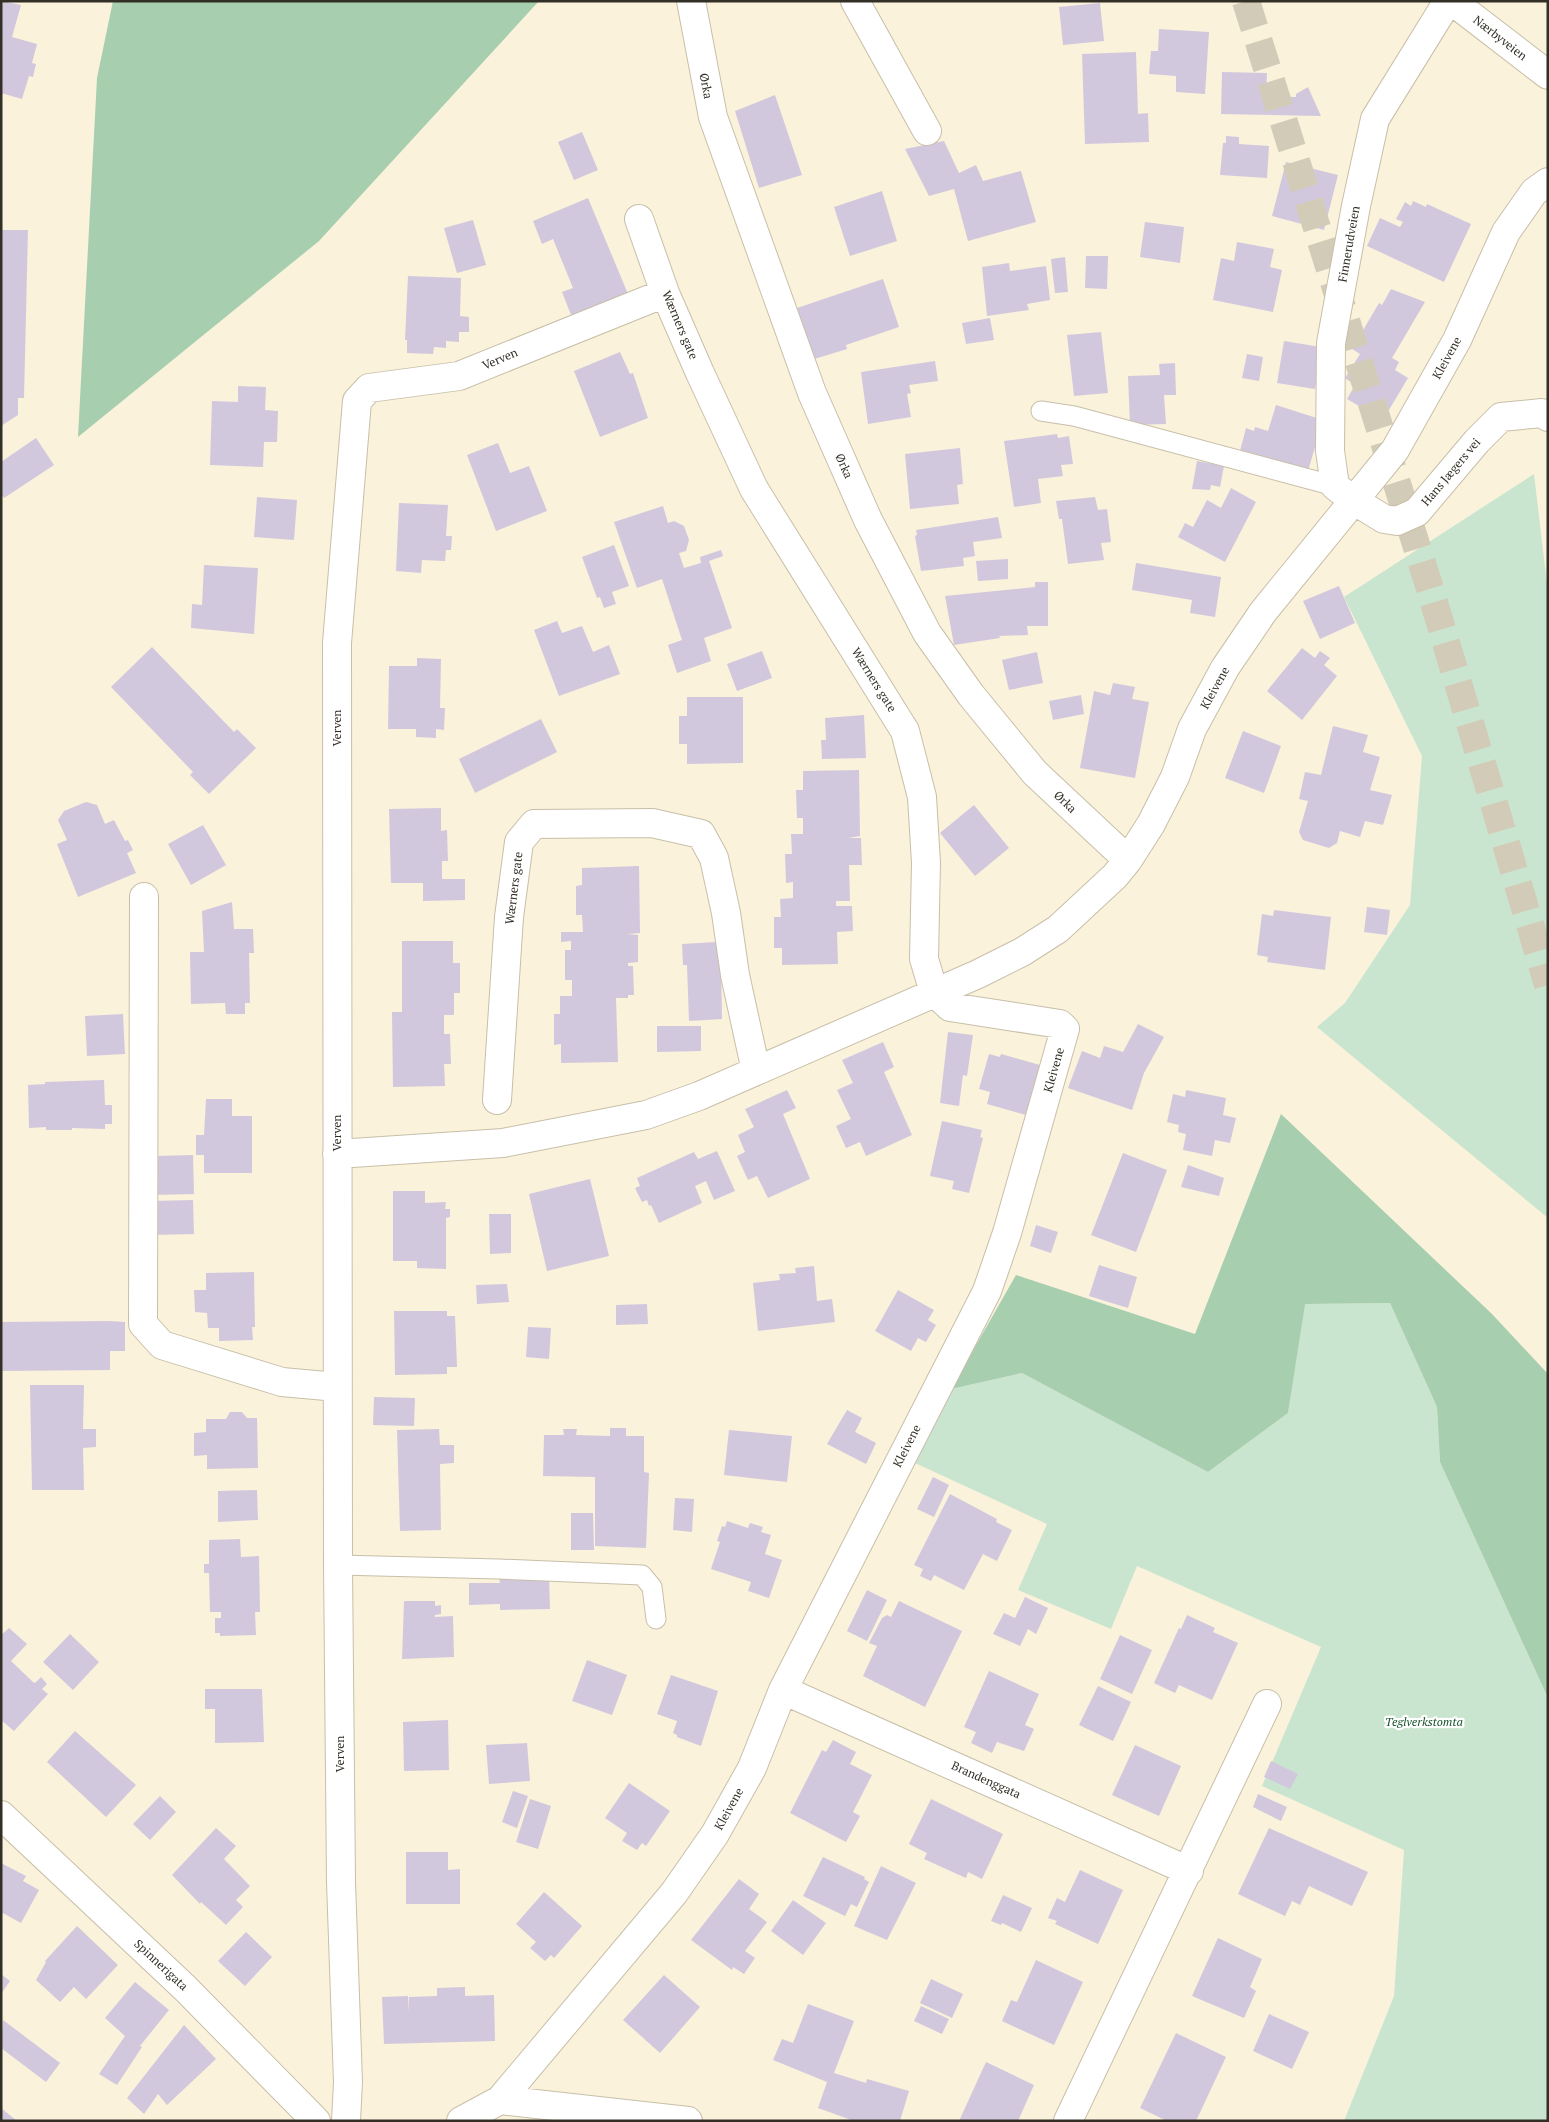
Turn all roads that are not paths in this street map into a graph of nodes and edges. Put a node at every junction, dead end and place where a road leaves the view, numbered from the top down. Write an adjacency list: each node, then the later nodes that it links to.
1 (691, 1): 13 (street, Ørka)
2 (855, 1): 6 (street)
3 (1448, 1): 12 (street, Finnerudveien)
4 (1452, 1): 5 (street, Nærbyveien)
5 (1548, 75)
6 (927, 131)
7 (1548, 182): 12 (street, Kleivene)
8 (639, 219): 9 (street, Wærners gate)
9 (665, 292): 15 (street, Wærners gate); 18 (street, Verven)
10 (1041, 411): 12 (lane)
11 (1548, 417): 12 (street, Hans Jægers vei)
12 (1344, 493): 13 (street, Kleivene)
13 (1122, 868): 15 (street, Kleivene)
14 (144, 897): 19 (street)
15 (934, 992): 16 (street); 22 (street, Kleivene)
16 (756, 1071): 17 (street, Wærners gate); 18 (street)
17 (497, 1100)
18 (337, 1154): 19 (street, Verven)
19 (337, 1387): 20 (street, Verven)
20 (338, 1565): 21 (lane); 28 (street, Verven)
21 (656, 1619)
22 (783, 1690): 25 (street, Brandenggata); 26 (street, Kleivene)
23 (1267, 1704): 25 (street)
24 (1, 1814): 27 (street, Spinnerigata)
25 (1189, 1871): 31 (street)
26 (500, 2100): 29 (street, Kleivene); 30 (street)
27 (316, 2121)
28 (346, 2121)
29 (461, 2121)
30 (688, 2121)
31 (1068, 2121)

